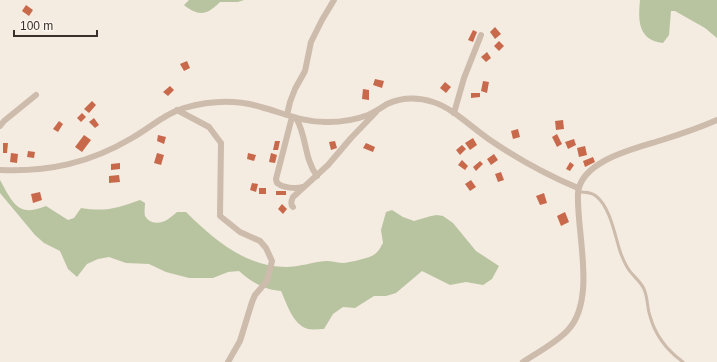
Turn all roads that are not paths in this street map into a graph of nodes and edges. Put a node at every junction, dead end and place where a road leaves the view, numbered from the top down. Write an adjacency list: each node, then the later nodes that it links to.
1 (334, 0): 7 (street)
2 (481, 35): 6 (street)
3 (36, 95): 9 (street)
4 (177, 110): 7 (street); 10 (street); 15 (street)
5 (377, 110): 6 (street); 7 (street); 11 (street)
6 (454, 113): 13 (street)
7 (292, 116): 11 (street); 12 (street)
8 (717, 120): 13 (street)
9 (0, 126)
10 (0, 170)
11 (317, 176): 12 (street)
12 (305, 186): 14 (street)
13 (578, 190): 16 (street); 17 (lane)
14 (293, 207)
15 (228, 362)
16 (523, 362)
17 (684, 362)

